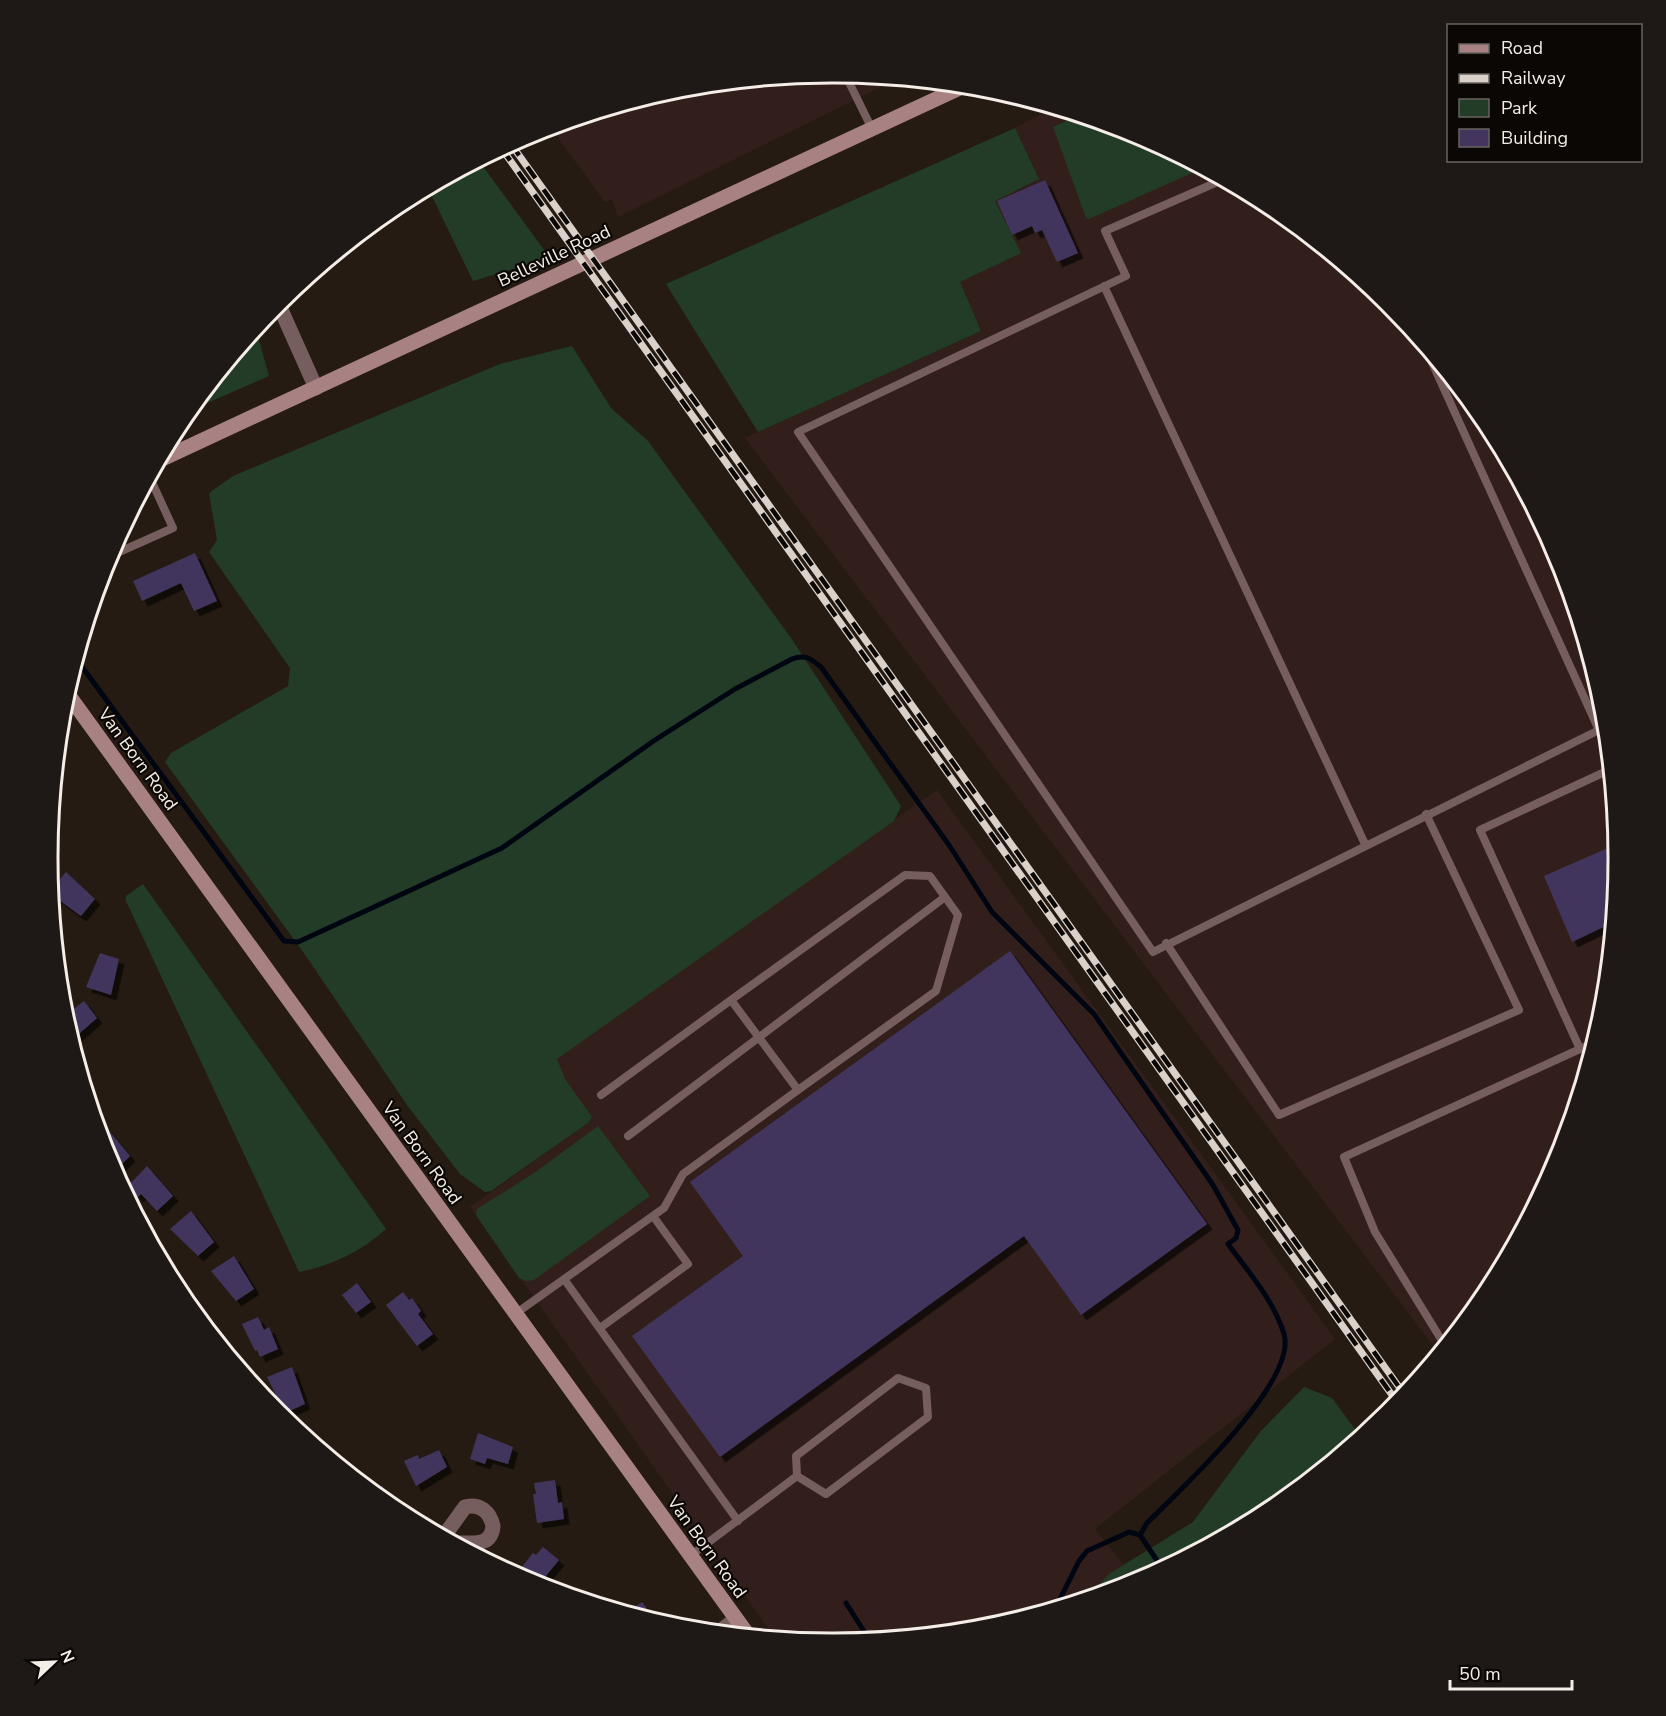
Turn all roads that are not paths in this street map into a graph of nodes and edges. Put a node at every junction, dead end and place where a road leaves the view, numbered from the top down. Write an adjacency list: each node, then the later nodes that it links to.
1 (850, 84): 3 (lane)
2 (950, 93): 3 (street, Belleville Road)
3 (872, 129): 8 (street, Belleville Road)
4 (1214, 184): 5 (lane)
5 (1104, 286): 17 (lane); 19 (lane)
6 (282, 313): 8 (street)
7 (1438, 376): 13 (lane)
8 (316, 388): 9 (street, Belleville Road)
9 (173, 454)
10 (154, 486): 11 (lane)
11 (122, 551)
12 (74, 703): 29 (street, Van Born Road)
13 (1595, 722)
14 (1597, 731): 16 (lane)
15 (1603, 773): 23 (lane)
16 (1426, 814): 17 (lane); 19 (lane)
17 (1365, 844): 19 (lane)
18 (945, 897): 20 (lane); 21 (lane); 24 (lane)
19 (1166, 943)
20 (731, 1000): 21 (lane); 25 (lane)
21 (758, 1036): 24 (lane); 26 (lane)
22 (1584, 1047): 23 (lane)
23 (1580, 1049): 31 (lane)
24 (798, 1090): 27 (lane)
25 (601, 1095)
26 (628, 1136)
27 (653, 1216): 28 (lane); 30 (lane)
28 (564, 1279): 29 (lane); 30 (lane)
29 (514, 1315): 36 (street, Van Born Road)
30 (600, 1328): 33 (lane)
31 (1440, 1338)
32 (797, 1476): 32 (lane); 33 (lane)
33 (738, 1521): 36 (lane)
34 (448, 1530): 35 (street)
35 (472, 1543)
36 (690, 1556): 37 (street, Van Born Road)
37 (736, 1619): 38 (street); 39 (street, Van Born Road)
38 (728, 1625)
39 (742, 1627)

